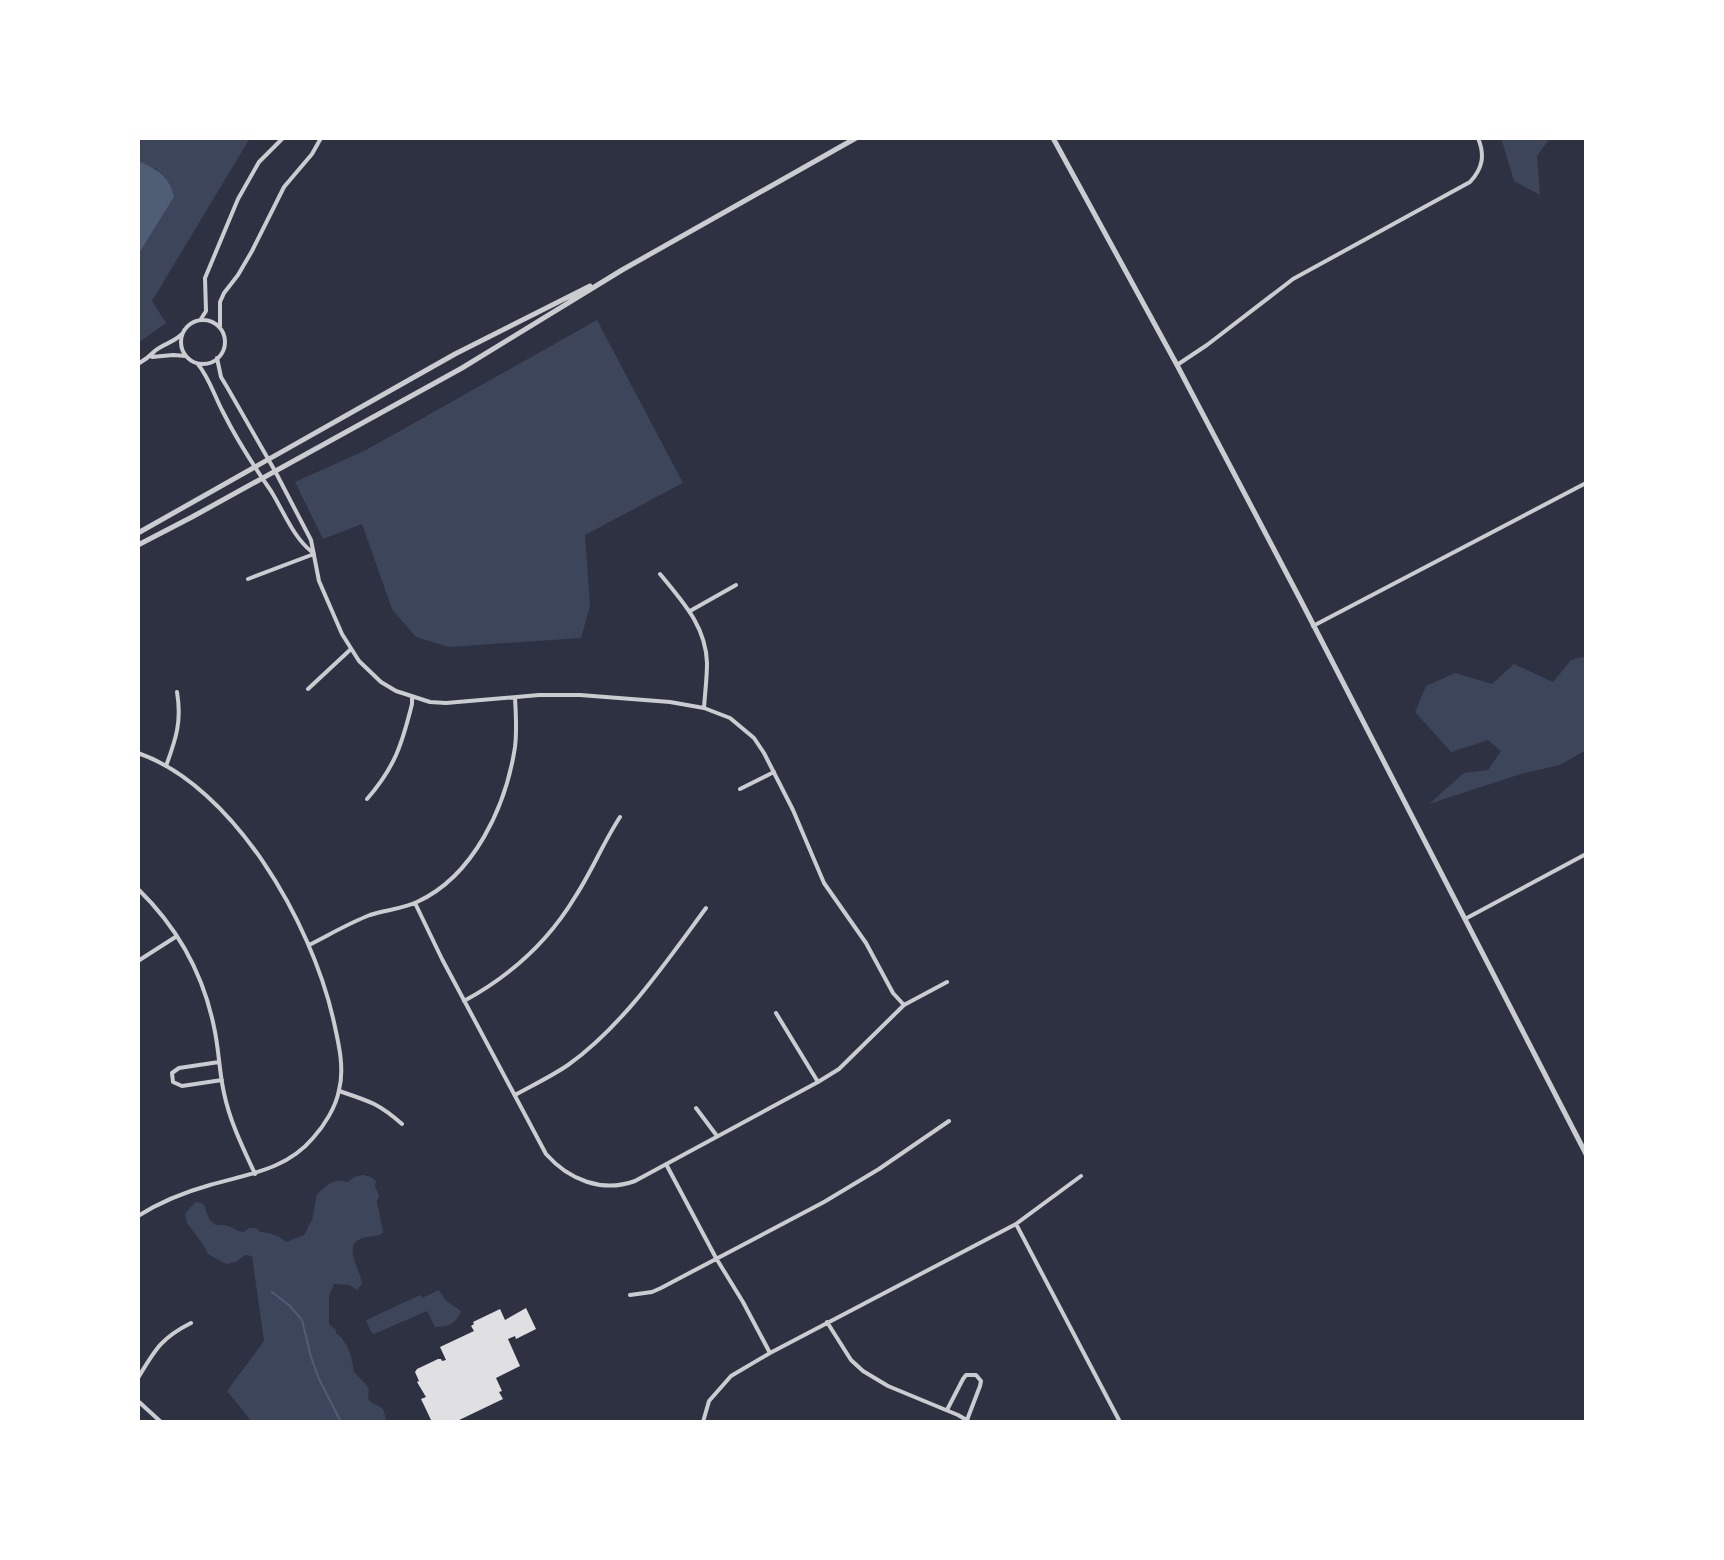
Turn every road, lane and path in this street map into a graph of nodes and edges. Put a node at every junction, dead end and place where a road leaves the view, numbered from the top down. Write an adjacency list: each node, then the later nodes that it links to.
1 (283, 138): 7 (street)
2 (321, 138): 8 (street)
3 (856, 138): 6 (street)
4 (1053, 138): 15 (street)
5 (1478, 138): 15 (street)
6 (622, 270): 16 (street); 18 (street)
7 (201, 319): 8 (street); 9 (street)
8 (220, 327): 12 (street)
9 (182, 333): 10 (street); 11 (street)
10 (186, 356): 11 (street); 13 (street)
11 (150, 357): 14 (street)
12 (217, 358): 13 (street); 16 (street)
13 (197, 363): 17 (street)
14 (138, 364)
15 (1177, 365): 28 (street)
16 (268, 458): 17 (street); 18 (street)
17 (254, 467): 19 (street); 21 (street)
18 (275, 471): 19 (street); 23 (street)
19 (261, 479): 22 (street); 23 (street)
20 (1586, 483): 28 (street)
21 (138, 533)
22 (138, 545)
23 (314, 554): 25 (street); 29 (street)
24 (660, 574): 27 (street)
25 (248, 579)
26 (736, 585): 27 (street)
27 (690, 611): 34 (street)
28 (1313, 626): 45 (street)
29 (351, 649): 30 (street); 32 (street)
30 (308, 689)
31 (177, 692): 36 (street)
32 (412, 697): 33 (street); 39 (street)
33 (515, 698): 34 (street); 43 (street)
34 (704, 708): 37 (street)
35 (138, 753): 36 (street)
36 (166, 766): 47 (street)
37 (774, 772): 38 (street); 51 (street)
38 (740, 789)
39 (367, 799)
40 (620, 817): 50 (street)
41 (1586, 854): 45 (street)
42 (138, 889): 46 (street)
43 (415, 903): 47 (street); 50 (street)
44 (706, 908): 57 (street)
45 (1465, 919): 62 (street)
46 (177, 936): 48 (street); 53 (street)
47 (309, 945): 56 (street)
48 (138, 961)
49 (947, 982): 51 (street)
50 (464, 1001): 57 (street)
51 (904, 1005): 55 (street)
52 (776, 1013): 55 (street)
53 (219, 1062): 54 (street); 54 (street)
54 (222, 1080): 64 (street)
55 (818, 1082): 61 (street)
56 (339, 1091): 60 (street); 64 (street)
57 (515, 1095): 63 (street)
58 (696, 1108): 61 (street)
59 (949, 1121): 68 (street)
60 (402, 1124)
61 (717, 1136): 63 (street)
62 (1586, 1154)
63 (666, 1164): 68 (street)
64 (255, 1174): 66 (street)
65 (1081, 1176): 67 (street)
66 (138, 1216)
67 (1016, 1224): 70 (street); 79 (street)
68 (716, 1258): 69 (street); 72 (street)
69 (630, 1295)
70 (827, 1322): 72 (street); 75 (street)
71 (191, 1323): 73 (street)
72 (770, 1353): 78 (street)
73 (138, 1378)
74 (138, 1401): 77 (street)
75 (947, 1410): 76 (street); 76 (street)
76 (969, 1421)
77 (161, 1422)
78 (703, 1422)
79 (1120, 1422)

